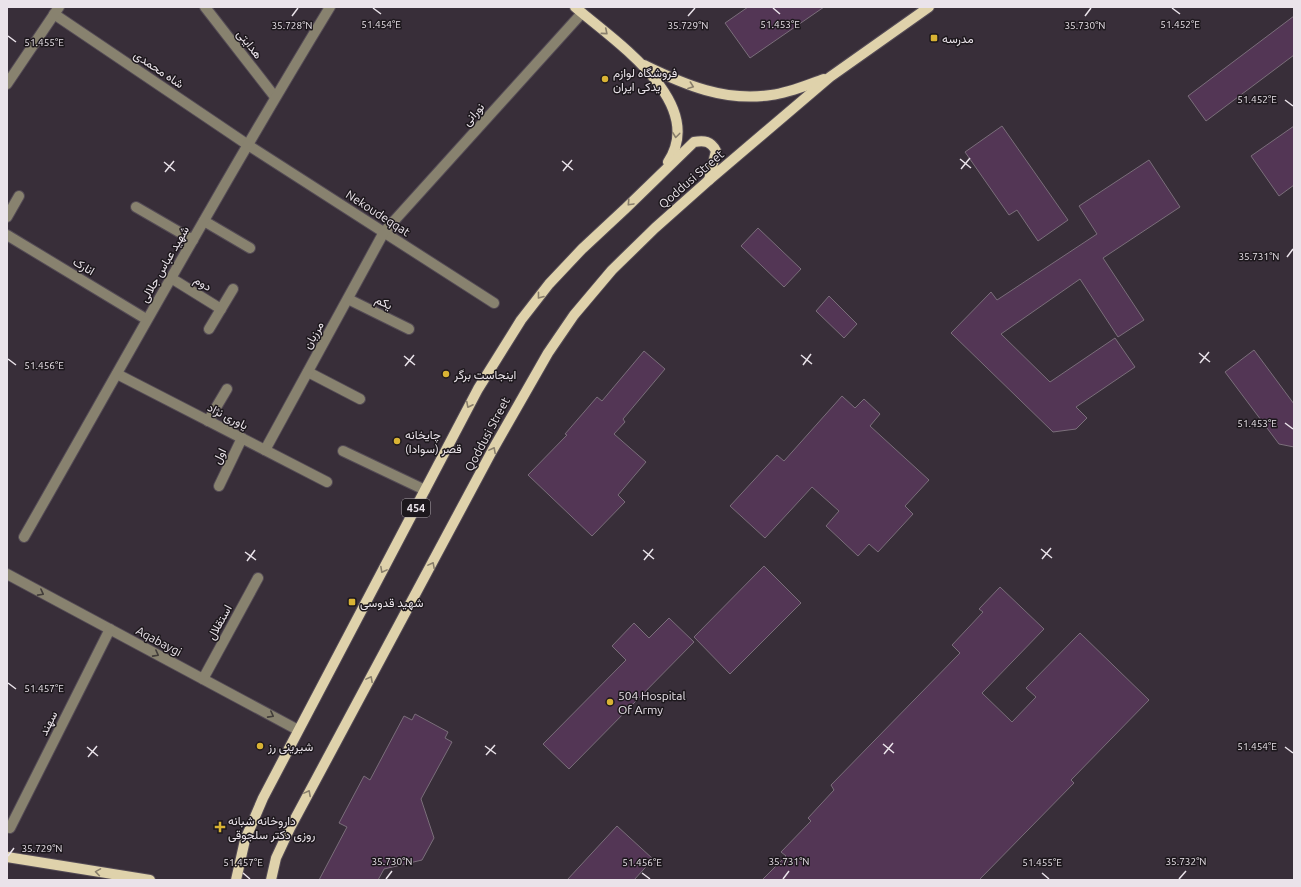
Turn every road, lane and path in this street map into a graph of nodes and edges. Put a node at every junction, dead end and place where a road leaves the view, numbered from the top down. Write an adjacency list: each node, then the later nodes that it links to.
1 (205, 7): 9 (street, هدایتی)
2 (330, 7): 9 (street, شهید عباس جلالی)
3 (929, 7): 7 (main road, Qoddusi Street)
4 (579, 10): 6 (main road, one-way to 6); 17 (street, نورانی)
5 (56, 11): 8 (street); 10 (street, شاه محمدی)
6 (643, 64): 7 (main road, Qoddusi Street, one-way to 7); 11 (main road, 454, one-way to 11)
7 (830, 77): 12 (main road, Qoddusi Street)
8 (7, 84)
9 (275, 97): 10 (street, شهید عباس جلالی)
10 (248, 145): 16 (street, شهید عباس جلالی); 17 (street, Nekoudeqqat)
11 (658, 176): 12 (main road); 39 (main road, 454, one-way to 39)
12 (709, 180): 50 (main road, Qoddusi Street, one-way to 12)
13 (19, 196): 15 (street)
14 (136, 207): 19 (street)
15 (7, 217)
16 (204, 221): 19 (street, شهید عباس جلالی); 20 (street)
17 (384, 232): 23 (street, مرزبان); 24 (street, Nekoudeqqat)
18 (7, 235): 26 (street, انارک)
19 (193, 240): 21 (street, شهید عباس جلالی)
20 (250, 248)
21 (171, 278): 25 (street, دوم); 26 (street, شهید عباس جلالی)
22 (233, 289): 25 (street)
23 (348, 299): 28 (street, یکم); 29 (street, مرزبان)
24 (494, 303)
25 (221, 309): 27 (street)
26 (146, 319): 30 (street, شهید عباس جلالی)
27 (209, 329)
28 (409, 329)
29 (308, 372): 32 (street); 35 (street, مرزبان)
30 (117, 374): 33 (street, یاوری نژاد); 40 (street, شهید عباس جلالی)
31 (227, 389): 33 (street)
32 (360, 399)
33 (208, 421): 34 (street, یاوری نژاد)
34 (242, 438): 35 (street, یاوری نژاد); 38 (street, اول)
35 (265, 450): 37 (street, یاوری نژاد)
36 (343, 451): 39 (street)
37 (327, 482)
38 (219, 486)
39 (425, 490): 45 (main road, 454, one-way to 45)
40 (24, 537)
41 (7, 574): 43 (street, Aqabaygi, one-way to 43)
42 (258, 578): 44 (street, استقلال)
43 (110, 629): 44 (street, Aqabaygi, one-way to 44); 46 (street, سهند)
44 (203, 679): 45 (street, Aqabaygi, one-way to 45)
45 (298, 730): 49 (main road, 454)
46 (10, 828)
47 (7, 857): 48 (main road, one-way to 47)
48 (150, 880)
49 (236, 880)
50 (271, 880)

